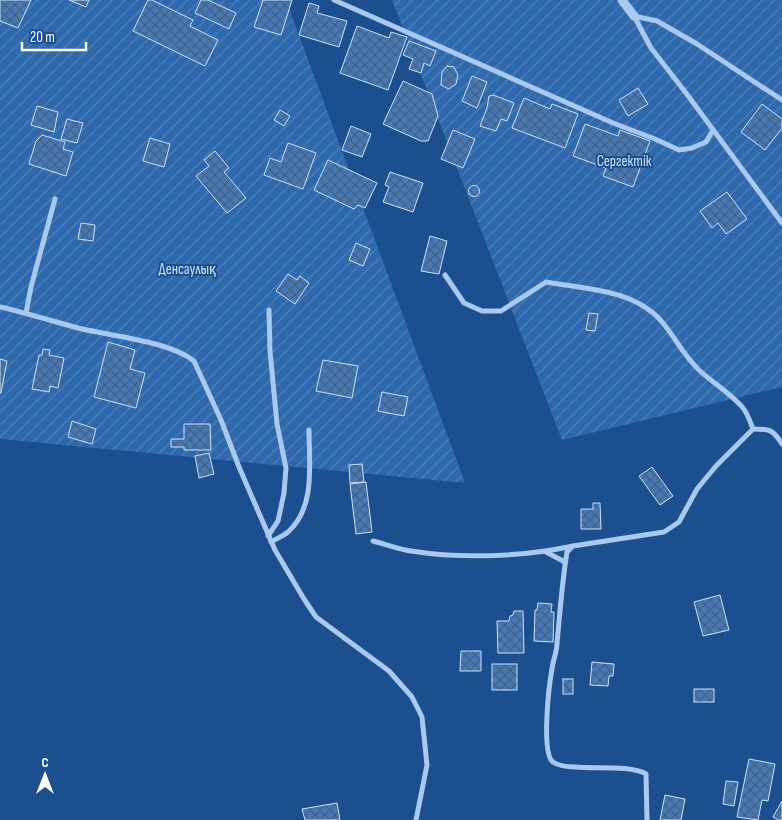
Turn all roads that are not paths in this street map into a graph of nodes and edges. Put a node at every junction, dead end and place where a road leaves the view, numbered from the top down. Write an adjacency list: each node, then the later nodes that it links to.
1 (334, 0): 5 (street)
2 (622, 0): 3 (street)
3 (634, 16): 4 (street); 5 (street)
4 (782, 100)
5 (713, 130): 7 (street)
6 (55, 199): 11 (street)
7 (782, 223)
8 (445, 275): 12 (street)
9 (0, 307): 11 (street)
10 (269, 310): 15 (street)
11 (26, 313): 15 (street)
12 (753, 429): 14 (street); 18 (street)
13 (309, 430): 17 (street)
14 (782, 444)
15 (268, 536): 17 (street)
16 (373, 541): 19 (street)
17 (271, 542): 21 (street)
18 (573, 546): 19 (street); 20 (street)
19 (546, 552): 20 (street)
20 (565, 562): 22 (street)
21 (416, 820)
22 (647, 820)

